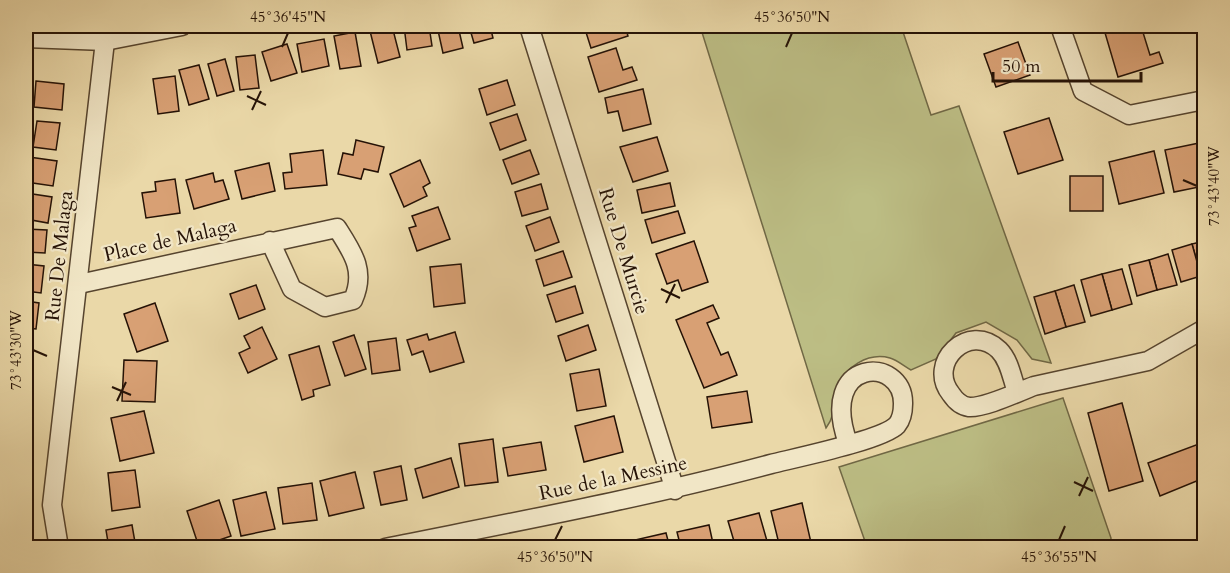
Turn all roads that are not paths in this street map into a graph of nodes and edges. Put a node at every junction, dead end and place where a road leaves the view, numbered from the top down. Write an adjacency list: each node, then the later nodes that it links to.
1 (182, 26): 5 (street)
2 (529, 26): 12 (street, Rue De Murcie)
3 (1060, 26): 6 (street)
4 (26, 38): 5 (street)
5 (105, 41): 8 (street, Rue De Malaga)
6 (1204, 100)
7 (270, 241): 7 (street, Place de Malaga); 8 (street, Place de Malaga)
8 (79, 284): 13 (street, Rue De Malaga)
9 (1204, 329): 10 (street)
10 (1017, 392)
11 (848, 443): 12 (street, Rue de la Messine)
12 (675, 490): 14 (street, Rue de la Messine)
13 (59, 548)
14 (385, 548)

